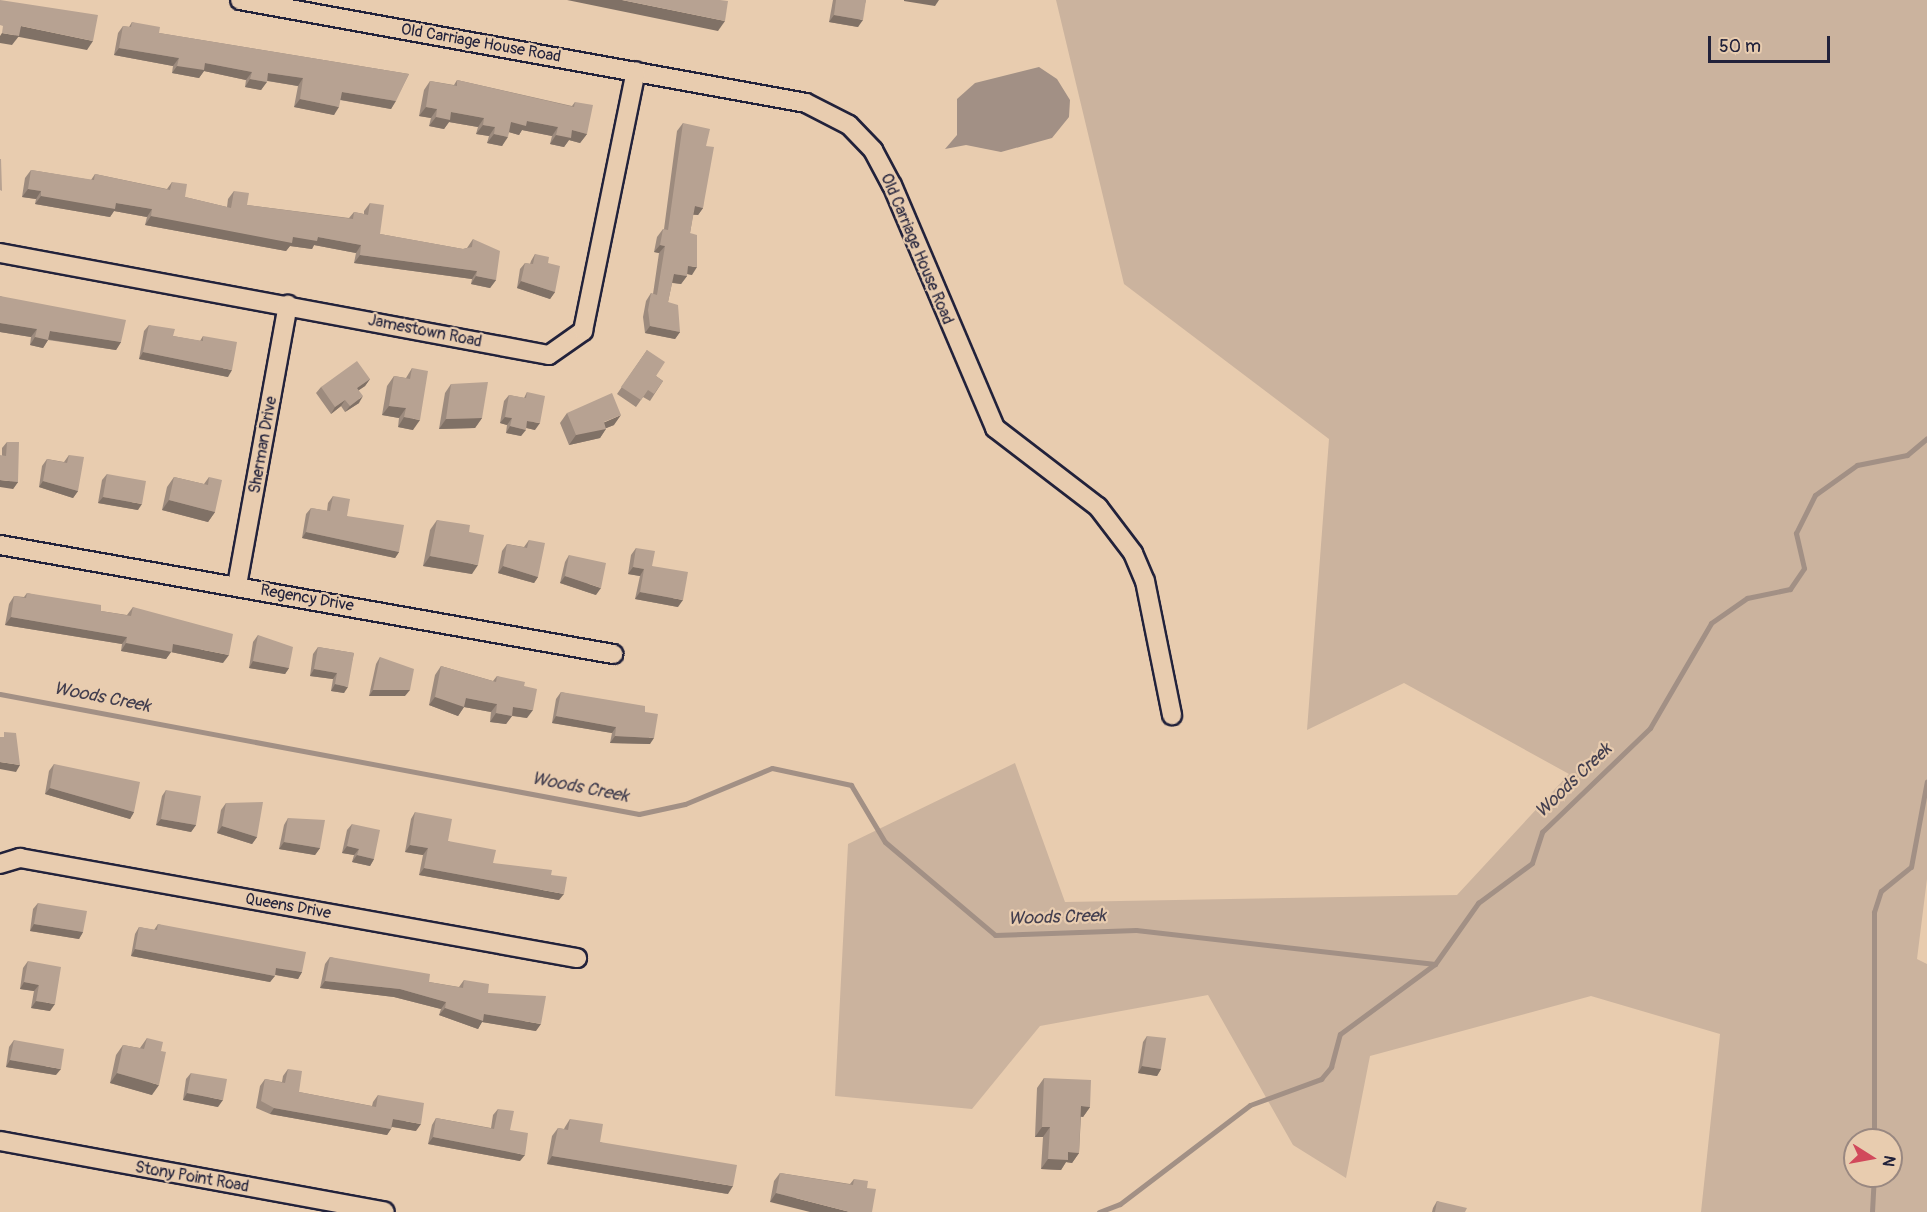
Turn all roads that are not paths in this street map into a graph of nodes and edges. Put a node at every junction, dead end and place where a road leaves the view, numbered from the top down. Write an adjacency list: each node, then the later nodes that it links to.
1 (240, 0): 2 (street, Old Carriage House Road)
2 (636, 71): 4 (street, Jamestown Road); 8 (street, Old Carriage House Road)
3 (0, 253): 4 (street, Jamestown Road)
4 (288, 305): 6 (street, Sherman Drive)
5 (0, 545): 6 (street, Regency Drive)
6 (237, 585): 7 (street, Regency Drive)
7 (613, 654)
8 (1172, 715)
9 (0, 864): 10 (street, Queens Drive)
10 (577, 958)
11 (0, 1141): 12 (street, Stony Point Road)
12 (385, 1212)

